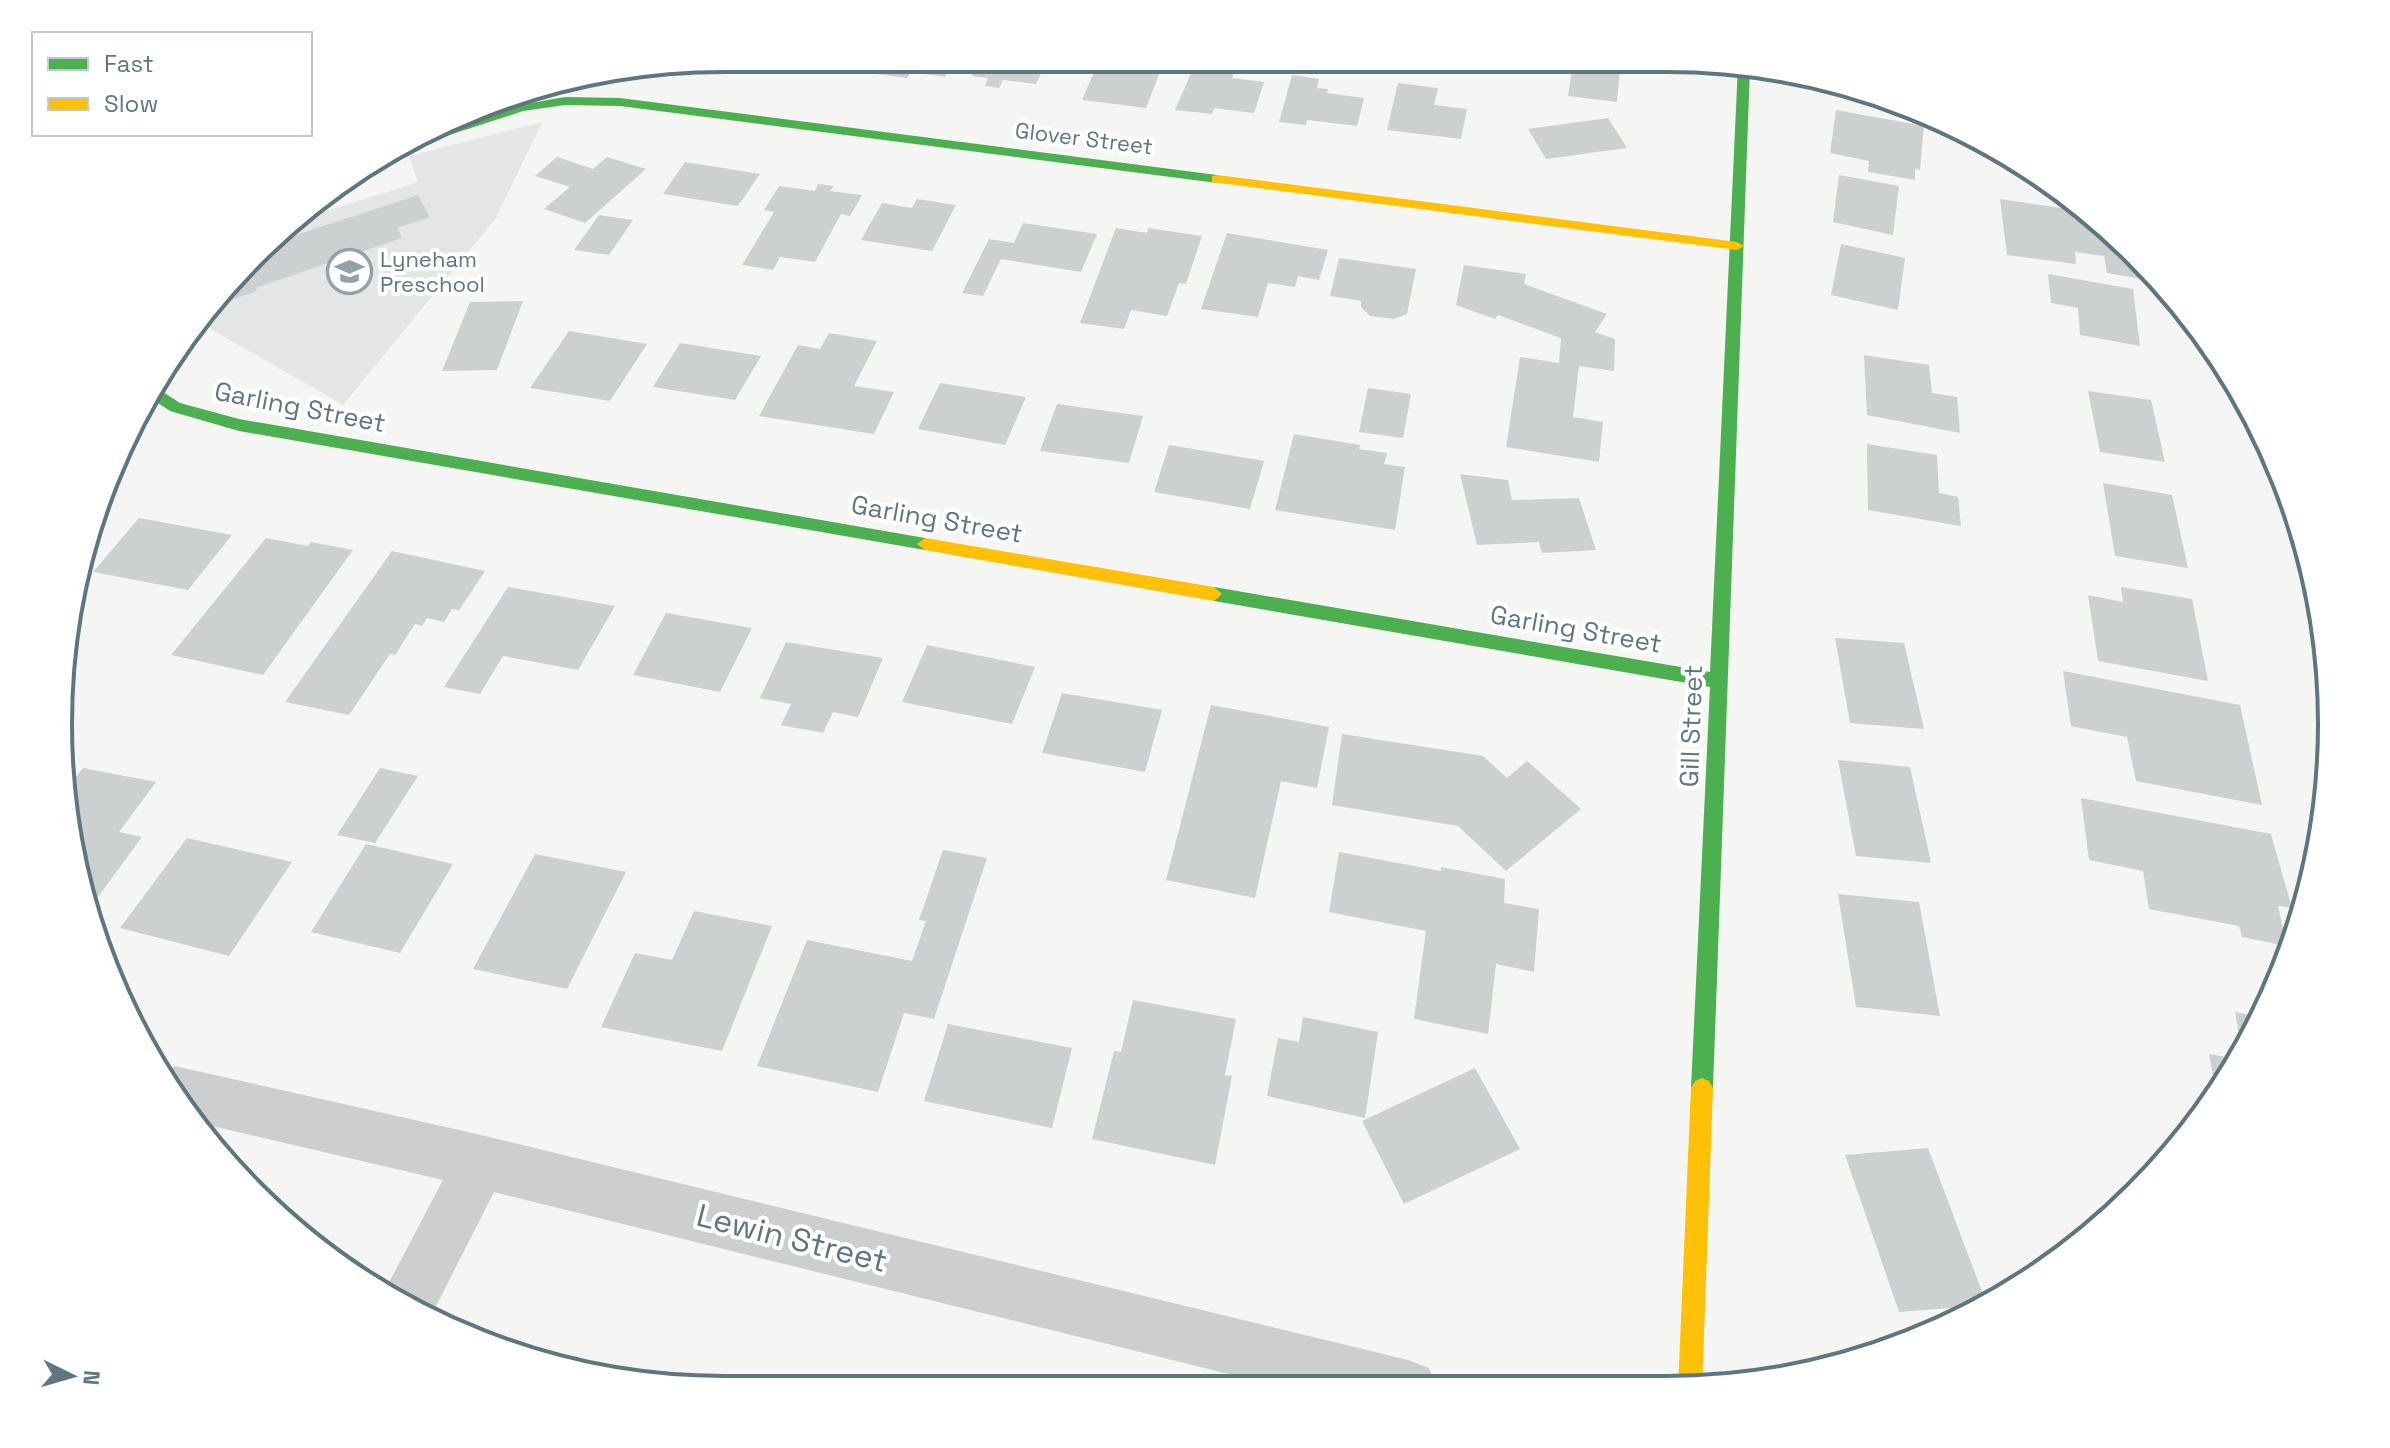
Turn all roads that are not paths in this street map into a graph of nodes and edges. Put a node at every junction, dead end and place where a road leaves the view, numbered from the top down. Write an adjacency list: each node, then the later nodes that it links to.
1 (1744, 77): 3 (street, Gill Street)
2 (468, 125): 3 (street, Glover Street)
3 (1737, 246): 5 (street, Gill Street)
4 (160, 397): 5 (street, Garling Street)
5 (1719, 681): 9 (street, Gill Street)
6 (188, 1095): 7 (street, Lewin Street)
7 (481, 1162): 8 (street); 10 (street, Lewin Street)
8 (411, 1296)
9 (1691, 1375)
10 (1355, 1376)

